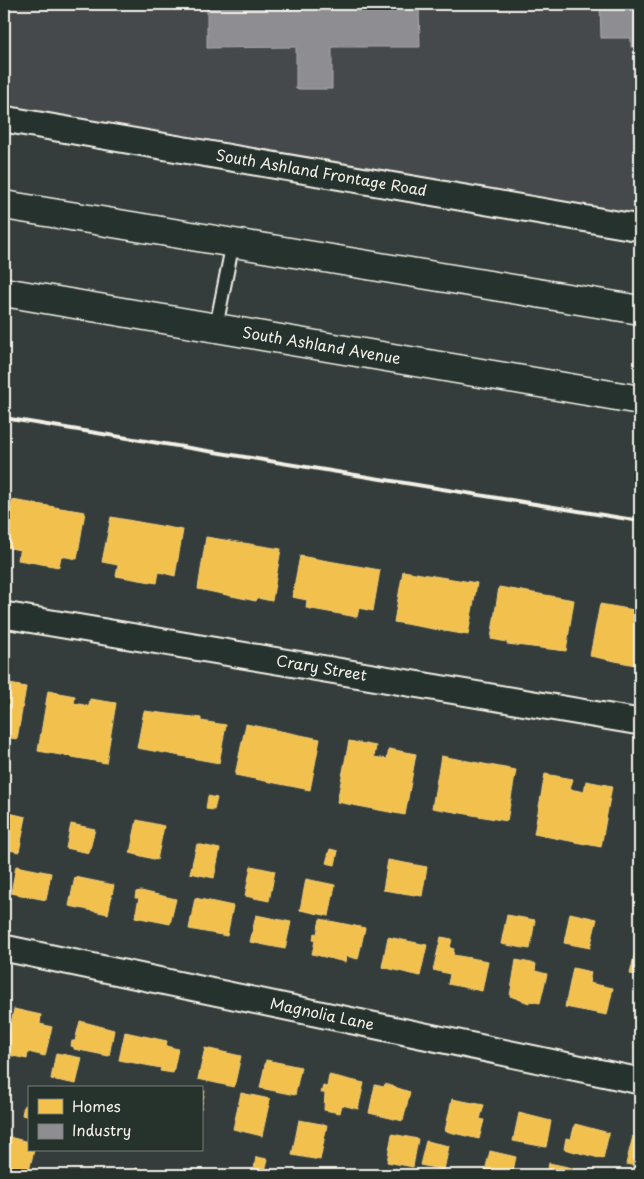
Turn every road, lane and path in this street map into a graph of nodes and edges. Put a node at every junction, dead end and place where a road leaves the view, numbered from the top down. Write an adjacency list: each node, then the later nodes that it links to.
1 (4, 119): 3 (street, South Ashland Frontage Road)
2 (7, 206): 4 (main road)
3 (640, 228)
4 (233, 242): 6 (main road); 7 (lane)
5 (4, 292): 7 (main road, South Ashland Avenue)
6 (640, 310)
7 (216, 327): 8 (main road, South Ashland Avenue)
8 (640, 400)
9 (4, 615): 10 (street, Crary Street)
10 (640, 722)
11 (4, 948): 12 (street, Magnolia Lane)
12 (640, 1081)

